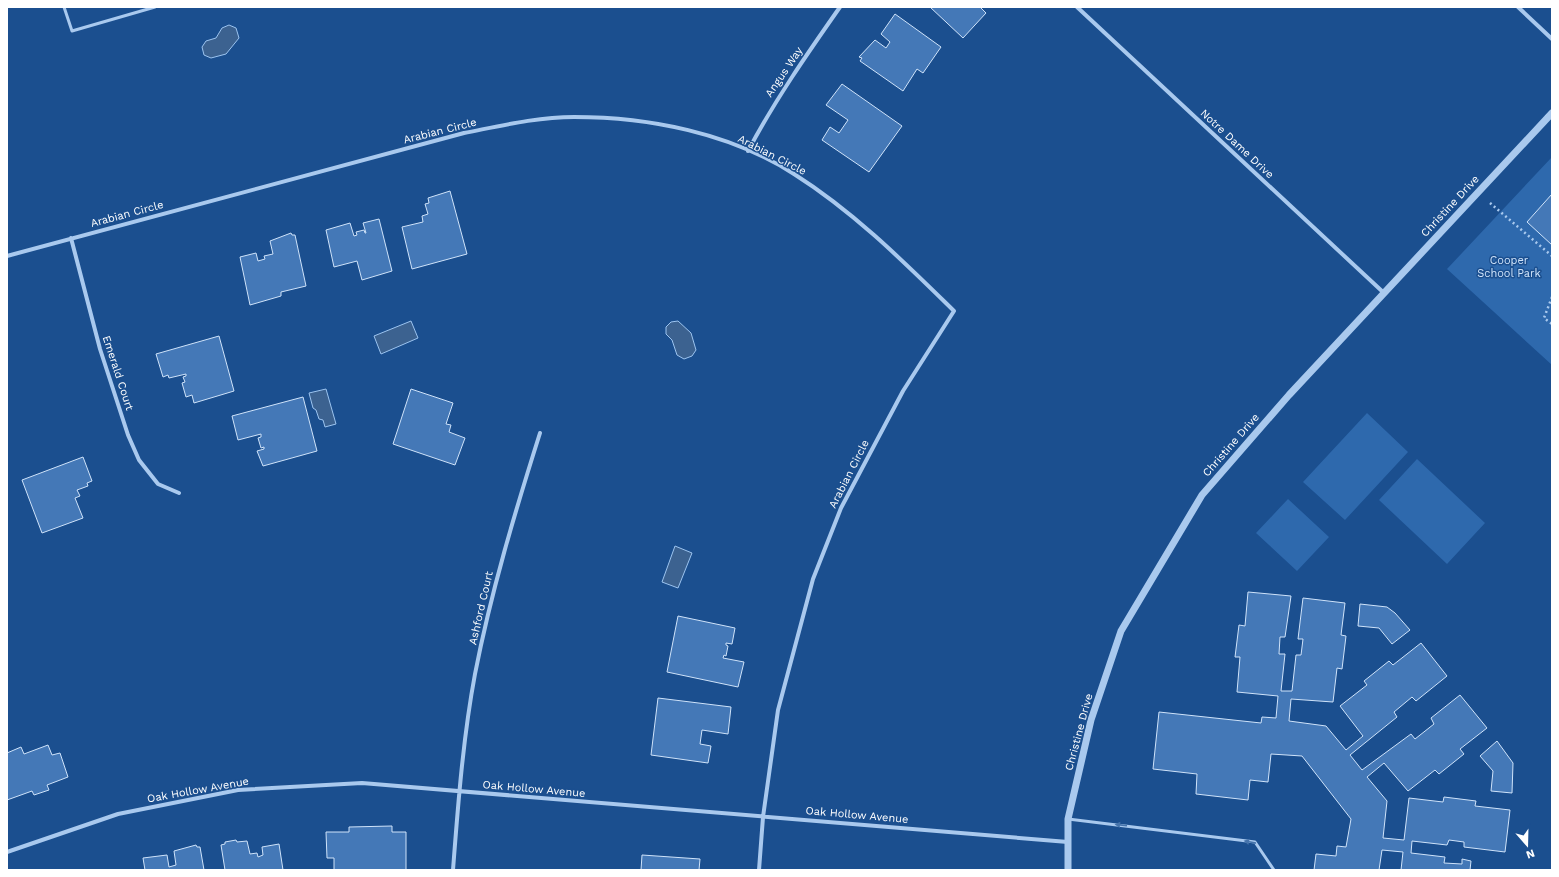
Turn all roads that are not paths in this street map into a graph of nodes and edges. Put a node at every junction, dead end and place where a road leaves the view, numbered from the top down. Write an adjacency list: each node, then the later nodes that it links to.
1 (64, 7): 2 (lane)
2 (156, 7)
3 (840, 7): 8 (street, Angus Way)
4 (1077, 7): 11 (street, Notre Dame Drive)
5 (1518, 7): 6 (street)
6 (1552, 39)
7 (1552, 113): 11 (street, Christine Drive)
8 (748, 151): 9 (street, Arabian Circle); 15 (street, Arabian Circle)
9 (71, 238): 10 (street, Arabian Circle); 13 (street, Emerald Court)
10 (7, 256)
11 (1384, 293): 16 (street, Christine Drive)
12 (540, 433): 14 (street, Ashford Court)
13 (179, 493)
14 (460, 792): 15 (street, Oak Hollow Avenue); 18 (street, Oak Hollow Avenue); 19 (street, Ashford Court)
15 (763, 817): 17 (street, Oak Hollow Avenue); 20 (street)
16 (1068, 819): 17 (street, Christine Drive); 22 (lane, one-way to 16)
17 (1068, 842): 21 (street, Christine Drive)
18 (7, 852)
19 (453, 870)
20 (759, 870)
21 (1068, 870)
22 (1274, 870)

